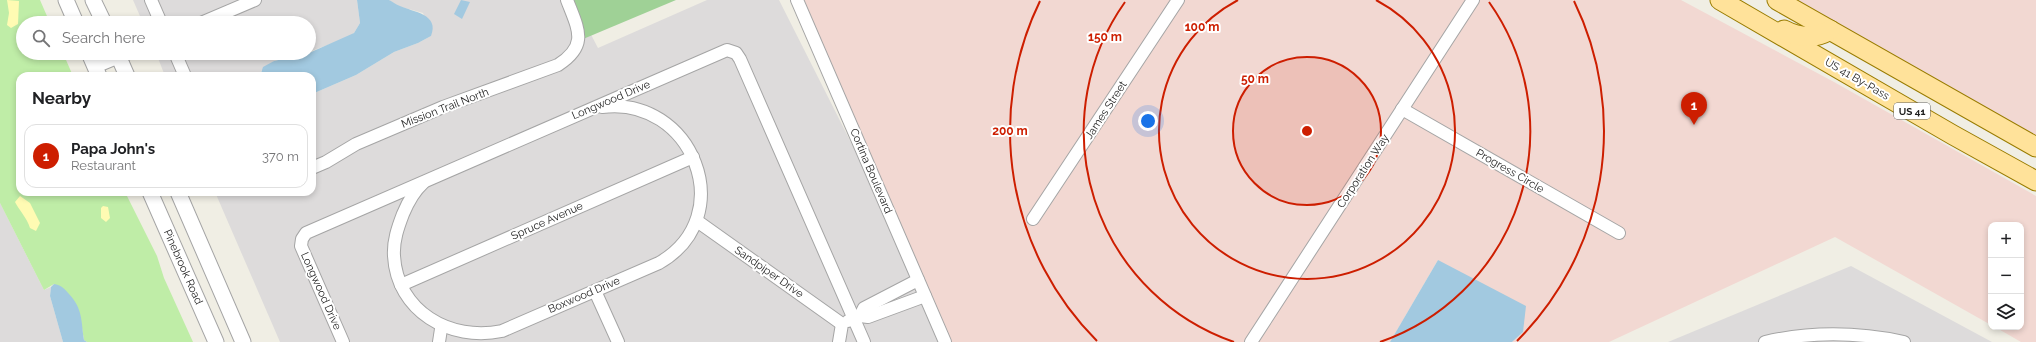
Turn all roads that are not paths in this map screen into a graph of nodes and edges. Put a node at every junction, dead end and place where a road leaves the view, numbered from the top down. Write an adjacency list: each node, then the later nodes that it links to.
1 (66, 0): 12 (street)
2 (93, 0): 13 (street)
3 (151, 0): 14 (street)
4 (255, 0): 15 (street)
5 (568, 0): 30 (street, Mission Trail North)
6 (797, 0): 38 (street, Cortina Boulevard)
7 (1178, 0): 35 (street, James Street)
8 (1473, 0): 25 (street, Corporation Way)
9 (1720, 0): 17 (main road, US 41 By-Pass / US 41)
10 (1733, 0): 16 (main road)
11 (1777, 0): 16 (main road, US 41)
12 (73, 16)
13 (101, 16)
14 (158, 16)
15 (217, 16)
16 (1830, 30): 17 (main road); 27 (main road, US 41)
17 (1815, 55): 27 (main road); 32 (main road, US 41 By-Pass / US 41)
18 (92, 60): 22 (street)
19 (114, 60): 22 (street)
20 (123, 60): 23 (street)
21 (178, 60): 24 (street)
22 (97, 72)
23 (126, 72)
24 (184, 72)
25 (1402, 109): 37 (street, Progress Circle); 53 (street, Corporation Way)
26 (587, 110): 29 (street, Boxwood Drive); 31 (street, Longwood Drive); 42 (street, Longwood Drive)
27 (2004, 129): 28 (main road, US 41)
28 (2036, 147)
29 (693, 157): 36 (street, Boxwood Drive); 39 (street, Spruce Avenue)
30 (316, 166)
31 (430, 178): 39 (street, Boxwood Drive); 47 (street, Longwood Drive)
32 (2036, 181)
33 (152, 196): 45 (street, Pinebrook Road)
34 (180, 196): 46 (street)
35 (1033, 219)
36 (696, 221): 40 (street, Boxwood Drive); 43 (street, Sandpiper Drive)
37 (1618, 233)
38 (918, 280): 41 (street, Cortina Boulevard); 42 (street)
39 (402, 285): 44 (street, Boxwood Drive)
40 (595, 291): 44 (street, Boxwood Drive); 49 (street)
41 (925, 296): 42 (street); 52 (street, Cortina Boulevard)
42 (857, 317): 43 (street); 51 (street, Longwood Drive)
43 (842, 324): 50 (street)
44 (441, 328): 48 (street)
45 (216, 342)
46 (244, 342)
47 (344, 342)
48 (439, 342)
49 (618, 342)
50 (840, 342)
51 (864, 342)
52 (945, 342)
53 (1251, 342)
54 (1766, 342): 55 (street)
55 (1904, 342)

